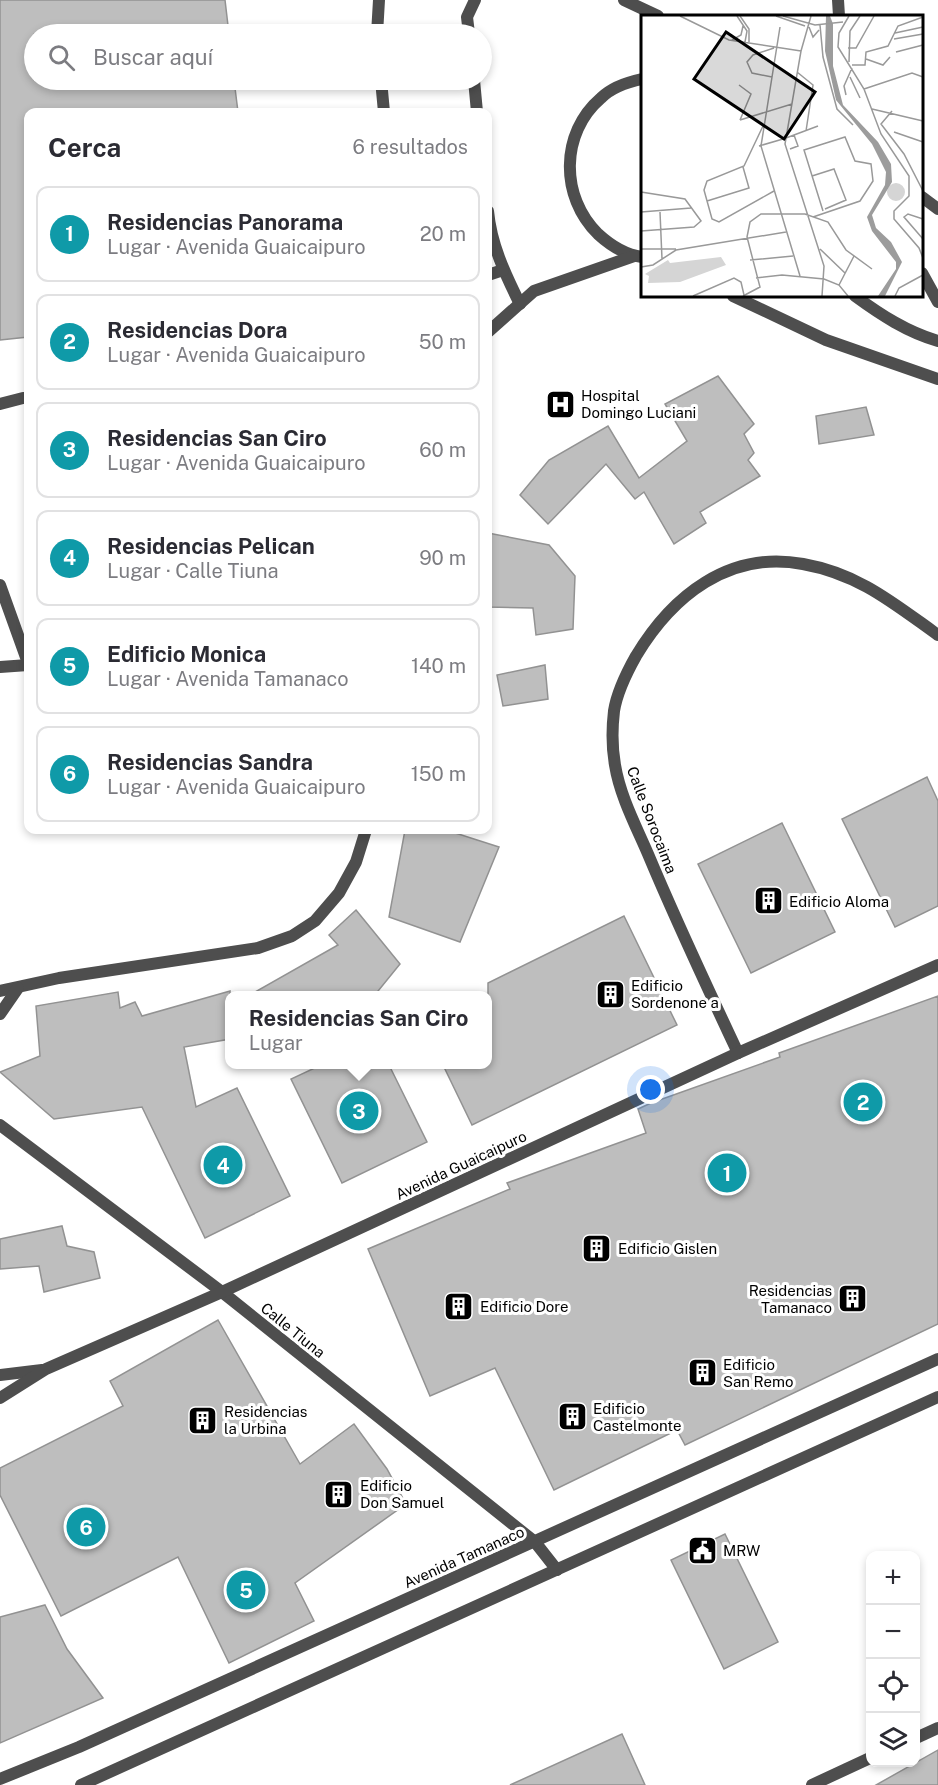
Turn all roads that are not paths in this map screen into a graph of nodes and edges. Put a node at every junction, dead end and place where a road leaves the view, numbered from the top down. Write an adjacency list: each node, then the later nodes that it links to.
1 (379, 0): 7 (street)
2 (475, 0): 8 (street)
3 (624, 0): 5 (street)
4 (838, 0): 6 (street)
5 (656, 15)
6 (839, 15)
7 (378, 24)
8 (468, 24)
9 (641, 79): 17 (street)
10 (382, 90): 12 (street)
11 (475, 90): 13 (street)
12 (384, 108)
13 (477, 108)
14 (923, 199): 15 (street)
15 (938, 209)
16 (492, 236): 18 (street)
17 (638, 256): 24 (street)
18 (503, 270): 19 (street); 24 (street)
19 (492, 274)
20 (923, 277): 23 (street)
21 (735, 297): 27 (street)
22 (856, 297): 26 (street)
23 (938, 303)
24 (520, 304): 25 (street)
25 (492, 328)
26 (938, 341)
27 (938, 379)
28 (24, 398): 29 (street)
29 (0, 404)
30 (0, 585): 32 (street)
31 (938, 635): 40 (street, Calle Sorocaima)
32 (24, 653)
33 (24, 664): 34 (street)
34 (0, 667)
35 (365, 834): 37 (street)
36 (938, 965): 40 (street, Avenida Guaicaipuro)
37 (18, 988): 38 (street); 39 (street)
38 (0, 991)
39 (0, 1014)
40 (738, 1053): 42 (street, Avenida Guaicaipuro)
41 (2, 1124): 42 (street, Calle Tiuna)
42 (222, 1292): 44 (street, Avenida Guaicaipuro); 48 (street, Calle Tiuna)
43 (938, 1359): 48 (street, Avenida Tamanaco)
44 (46, 1369): 45 (street); 47 (street, Avenida Guaicaipuro)
45 (0, 1375)
46 (938, 1397): 49 (street)
47 (0, 1398)
48 (535, 1542): 49 (street, Calle Tiuna); 53 (street, Avenida Tamanaco)
49 (557, 1570): 54 (street)
50 (938, 1728): 51 (street)
51 (920, 1736)
52 (866, 1760): 55 (street)
53 (0, 1778)
54 (81, 1785)
55 (812, 1785)

